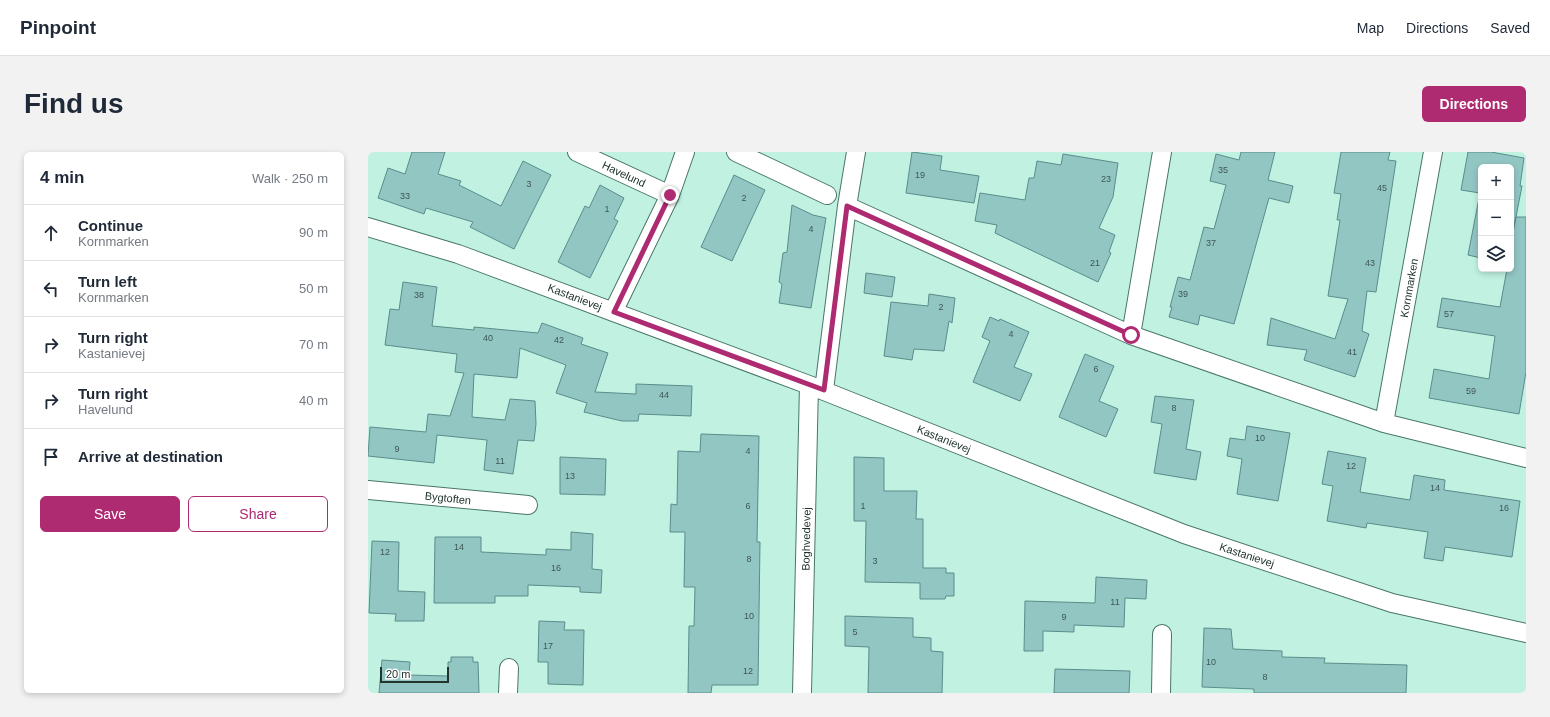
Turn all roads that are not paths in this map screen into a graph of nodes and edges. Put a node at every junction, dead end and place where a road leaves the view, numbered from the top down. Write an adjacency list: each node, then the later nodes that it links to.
1 (577, 152): 7 (street, Havelund)
2 (685, 152): 7 (street)
3 (736, 152): 8 (street)
4 (856, 152): 9 (street)
5 (1162, 152): 12 (street)
6 (1433, 152): 14 (street, Kornmarken)
7 (670, 195): 11 (street)
8 (827, 195)
9 (847, 206): 12 (street); 13 (street)
10 (368, 227): 11 (street, Kastanievej)
11 (614, 312): 13 (street, Kastanievej)
12 (1131, 335): 14 (street)
13 (816, 388): 18 (street, Kastanievej); 22 (street, Boghvedevej)
14 (1384, 423): 15 (street)
15 (1526, 458)
16 (368, 490): 17 (street, Bygtoften)
17 (528, 505)
18 (1526, 633)
19 (1162, 634): 23 (street)
20 (509, 668): 21 (street)
21 (508, 693)
22 (802, 693)
23 (1161, 693)

